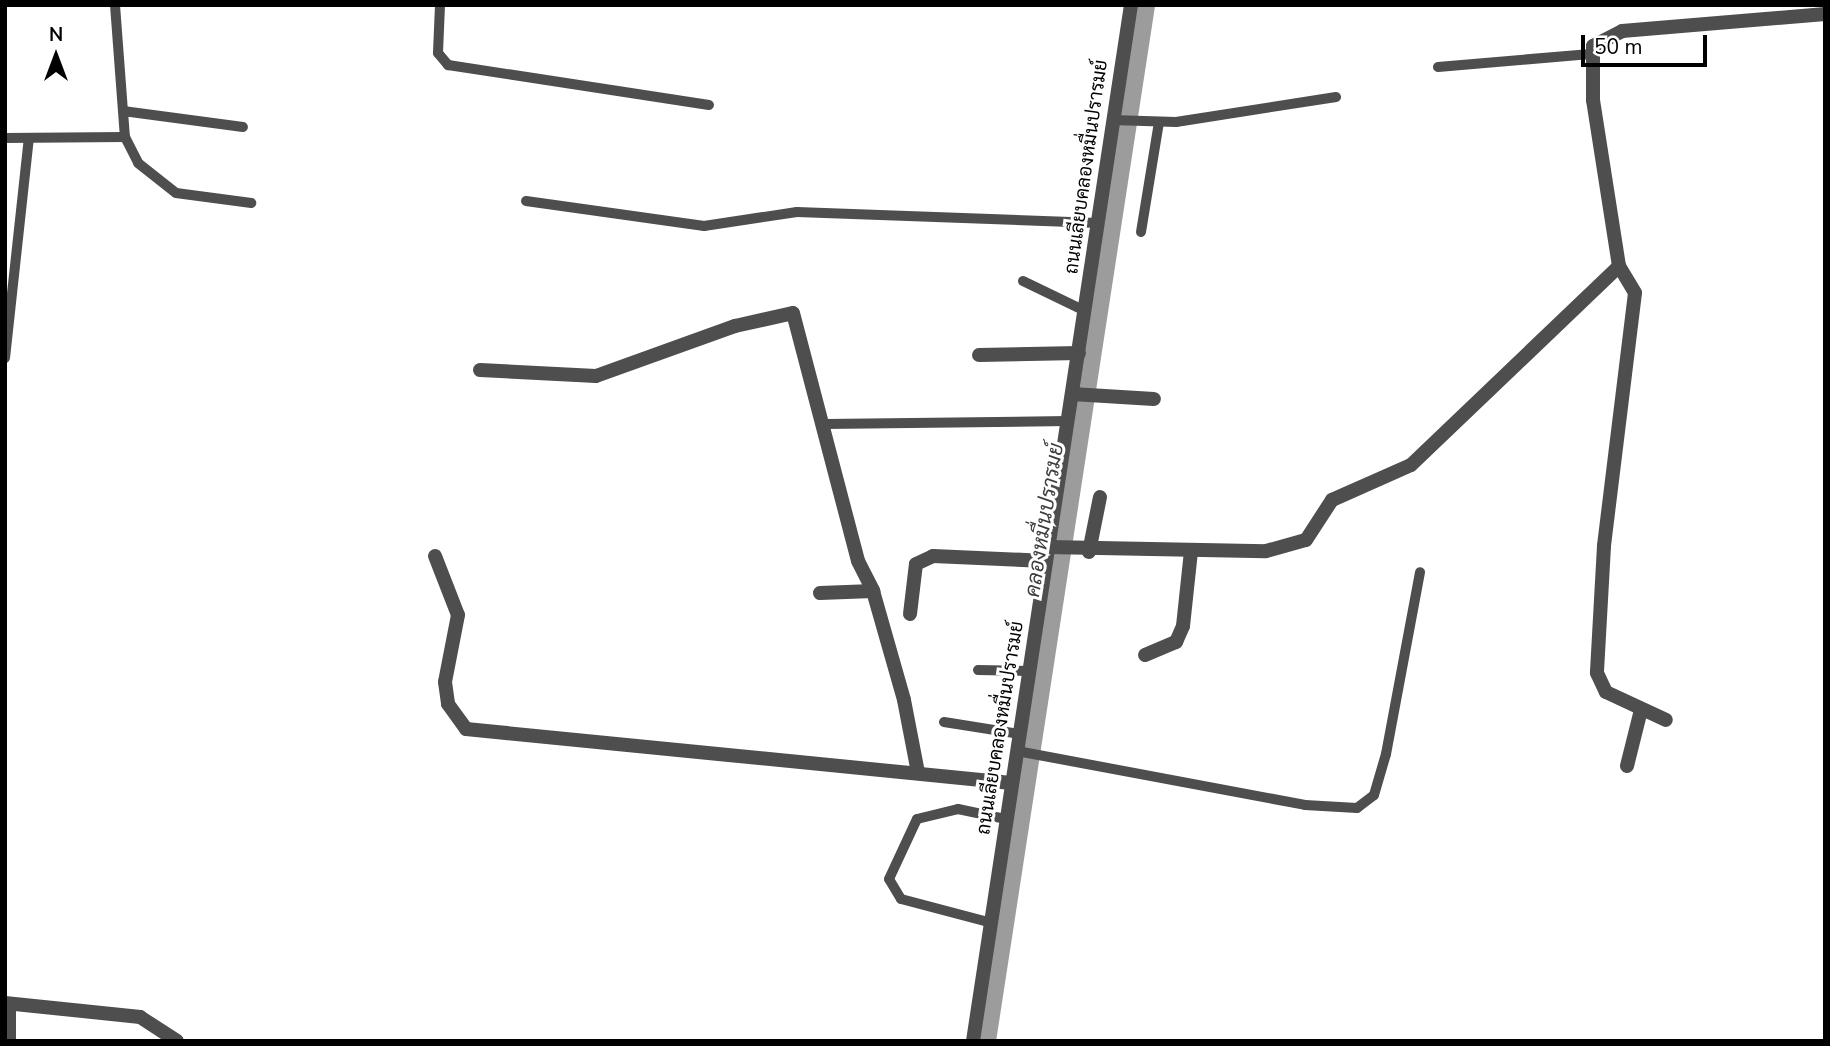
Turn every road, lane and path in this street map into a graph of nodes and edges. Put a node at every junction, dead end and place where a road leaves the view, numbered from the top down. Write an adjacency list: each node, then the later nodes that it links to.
1 (114, 5): 9 (lane)
2 (440, 5): 8 (lane)
3 (1131, 5): 10 (street, ถนนเลียบคลองหมื่นปรารมย์)
4 (1825, 14): 5 (street)
5 (1590, 54): 6 (lane); 20 (street)
6 (1438, 67)
7 (1336, 97): 11 (lane)
8 (709, 105)
9 (123, 111): 12 (lane); 13 (lane)
10 (1117, 121): 11 (lane); 18 (street, ถนนเลียบคลองหมื่นปรารมย์)
11 (1159, 122): 19 (lane)
12 (243, 127)
13 (125, 137): 15 (lane); 17 (lane)
14 (5, 138): 15 (lane)
15 (29, 138): 25 (lane)
16 (526, 201): 18 (lane)
17 (251, 203)
18 (1098, 223): 22 (street, ถนนเลียบคลองหมื่นปรารมย์)
19 (1141, 232)
20 (1619, 266): 32 (street); 43 (street)
21 (1023, 281): 22 (lane)
22 (1085, 311): 23 (street, ถนนเลียบคลองหมื่นปรารมย์)
23 (1079, 353): 24 (street); 27 (street, ถนนเลียบคลองหมื่นปรารมย์)
24 (979, 355)
25 (5, 358)
26 (480, 370): 30 (street)
27 (1085, 395): 28 (street); 29 (street, ถนนเลียบคลองหมื่นปรารมย์)
28 (1154, 399)
29 (1068, 421): 30 (lane); 33 (street, ถนนเลียบคลองหมื่นปรารมย์)
30 (825, 424): 37 (street)
31 (1100, 496): 34 (street)
32 (1191, 551): 34 (street); 40 (street)
33 (1051, 552): 34 (street); 39 (street); 42 (street, ถนนเลียบคลองหมื่นปรารมย์)
34 (1084, 552)
35 (435, 556): 49 (street)
36 (1420, 572): 47 (lane)
37 (873, 591): 38 (street); 49 (street)
38 (820, 593)
39 (910, 614)
40 (1145, 655)
41 (978, 670): 42 (lane)
42 (1030, 671): 46 (street, ถนนเลียบคลองหมื่นปรารมย์)
43 (1641, 710): 44 (street); 48 (street)
44 (1666, 720)
45 (944, 722): 46 (lane)
46 (1020, 734): 47 (street, ถนนเลียบคลองหมื่นปรารมย์)
47 (1017, 751): 50 (street, ถนนเลียบคลองหมื่นปรารมย์)
48 (1627, 766)
49 (918, 773): 50 (street)
50 (1011, 783): 51 (street, ถนนเลียบคลองหมื่นปรารมย์)
51 (1005, 819): 52 (street, ถนนเลียบคลองหมื่นปรารมย์); 52 (lane)
52 (992, 923): 56 (street, ถนนเลียบคลองหมื่นปรารมย์)
53 (8, 1012): 54 (street); 55 (street)
54 (9, 1041)
55 (177, 1041)
56 (973, 1041)

